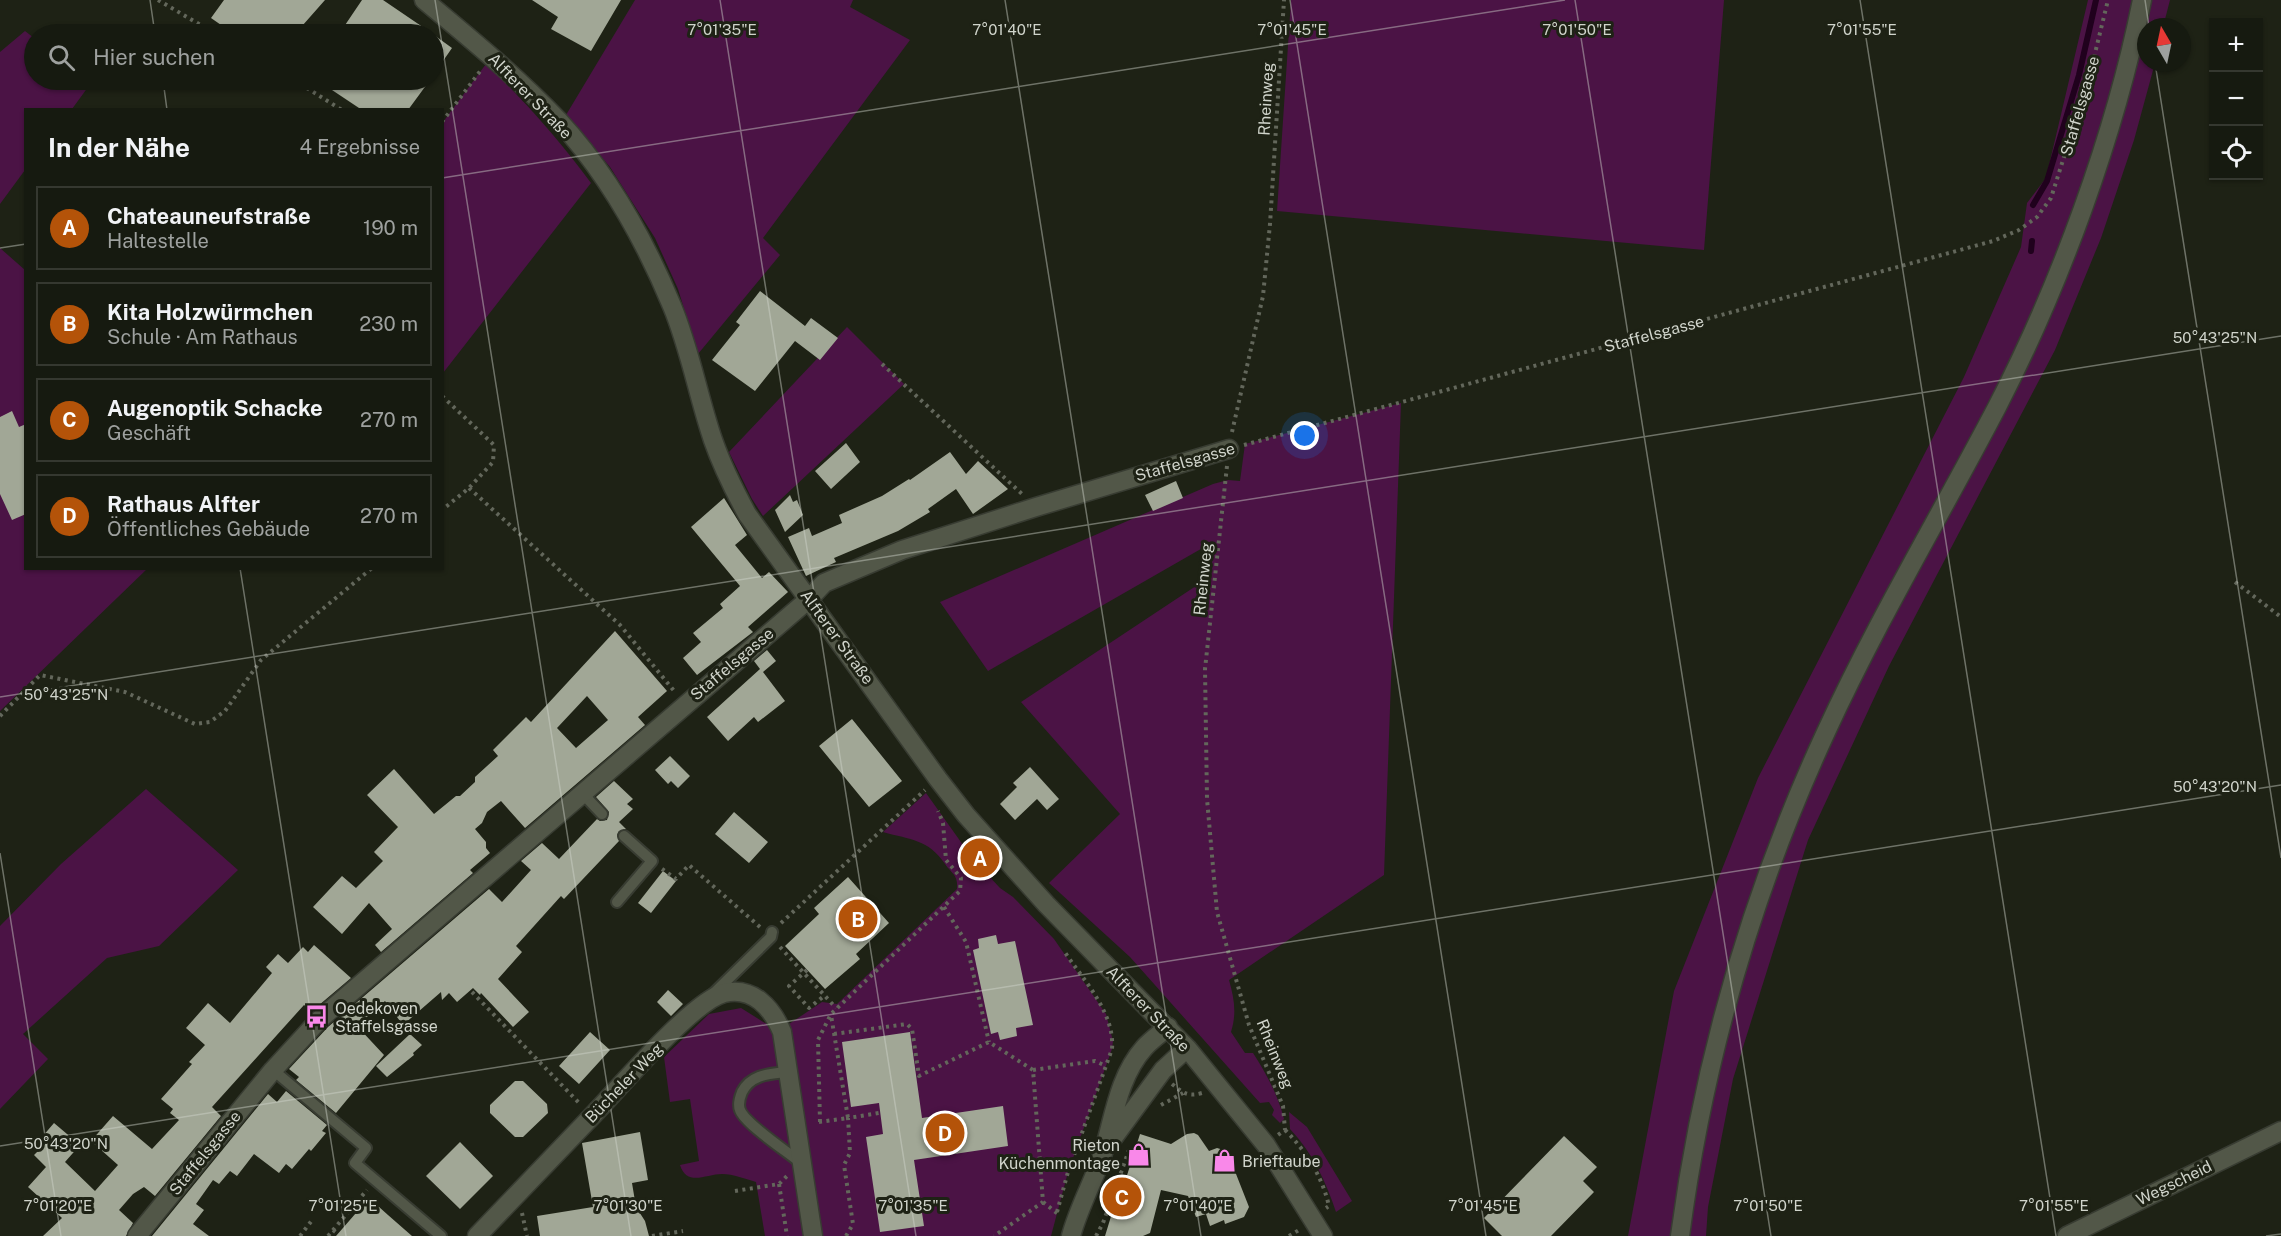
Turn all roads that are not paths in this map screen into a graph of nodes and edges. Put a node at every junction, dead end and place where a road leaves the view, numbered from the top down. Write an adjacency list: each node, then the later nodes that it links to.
1 (424, 0): 4 (street, Alfterer Straße)
2 (2142, 0): 24 (street)
3 (1228, 449): 4 (street, Staffelsgasse)
4 (809, 598): 5 (street, Staffelsgasse); 11 (street, Alfterer Straße)
5 (583, 794): 6 (lane); 13 (street, Staffelsgasse)
6 (602, 814)
7 (624, 836): 8 (lane)
8 (617, 902)
9 (771, 934): 10 (lane, Bücheler Weg)
10 (705, 1002): 14 (street); 20 (street, Bücheler Weg)
11 (1168, 1027): 12 (street, Alfterer Straße); 16 (street)
12 (1187, 1048): 16 (street); 23 (street, Alfterer Straße)
13 (273, 1070): 18 (street, Staffelsgasse); 19 (lane)
14 (788, 1072): 17 (street); 17 (lane)
15 (2281, 1131): 25 (street, Wegscheid)
16 (1103, 1151): 22 (street)
17 (801, 1163): 21 (street)
18 (137, 1236)
19 (441, 1236)
20 (477, 1236)
21 (813, 1236)
22 (1071, 1236)
23 (1323, 1236)
24 (1680, 1236)
25 (2067, 1236)

